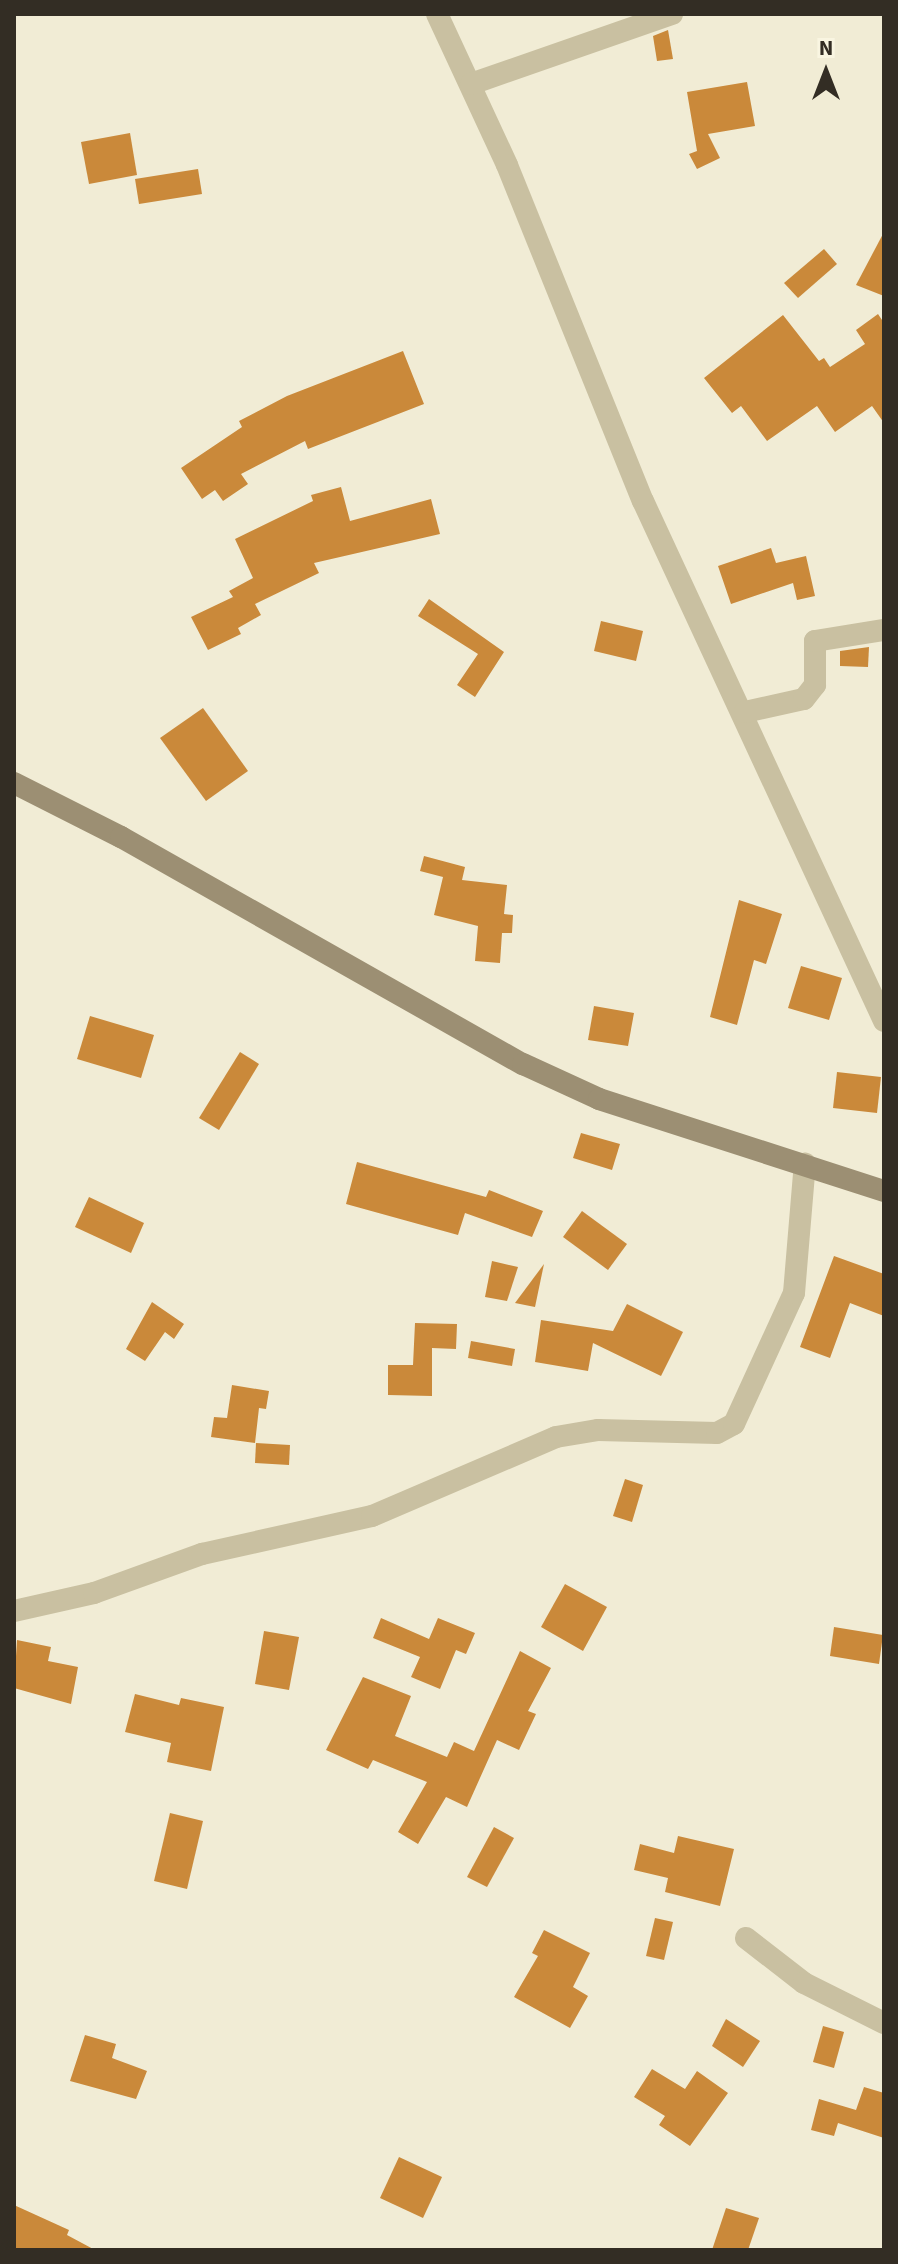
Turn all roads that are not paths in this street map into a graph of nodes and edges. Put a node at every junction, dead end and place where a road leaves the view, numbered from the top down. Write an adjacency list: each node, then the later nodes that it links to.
1 (437, 14): 3 (street)
2 (672, 14): 3 (street)
3 (471, 84): 5 (street)
4 (884, 630): 5 (street)
5 (745, 712): 7 (street)
6 (14, 783): 8 (main road)
7 (884, 1021)
8 (805, 1163): 9 (main road); 10 (street)
9 (884, 1191)
10 (14, 1611)
11 (746, 1938): 12 (street)
12 (884, 2023)

